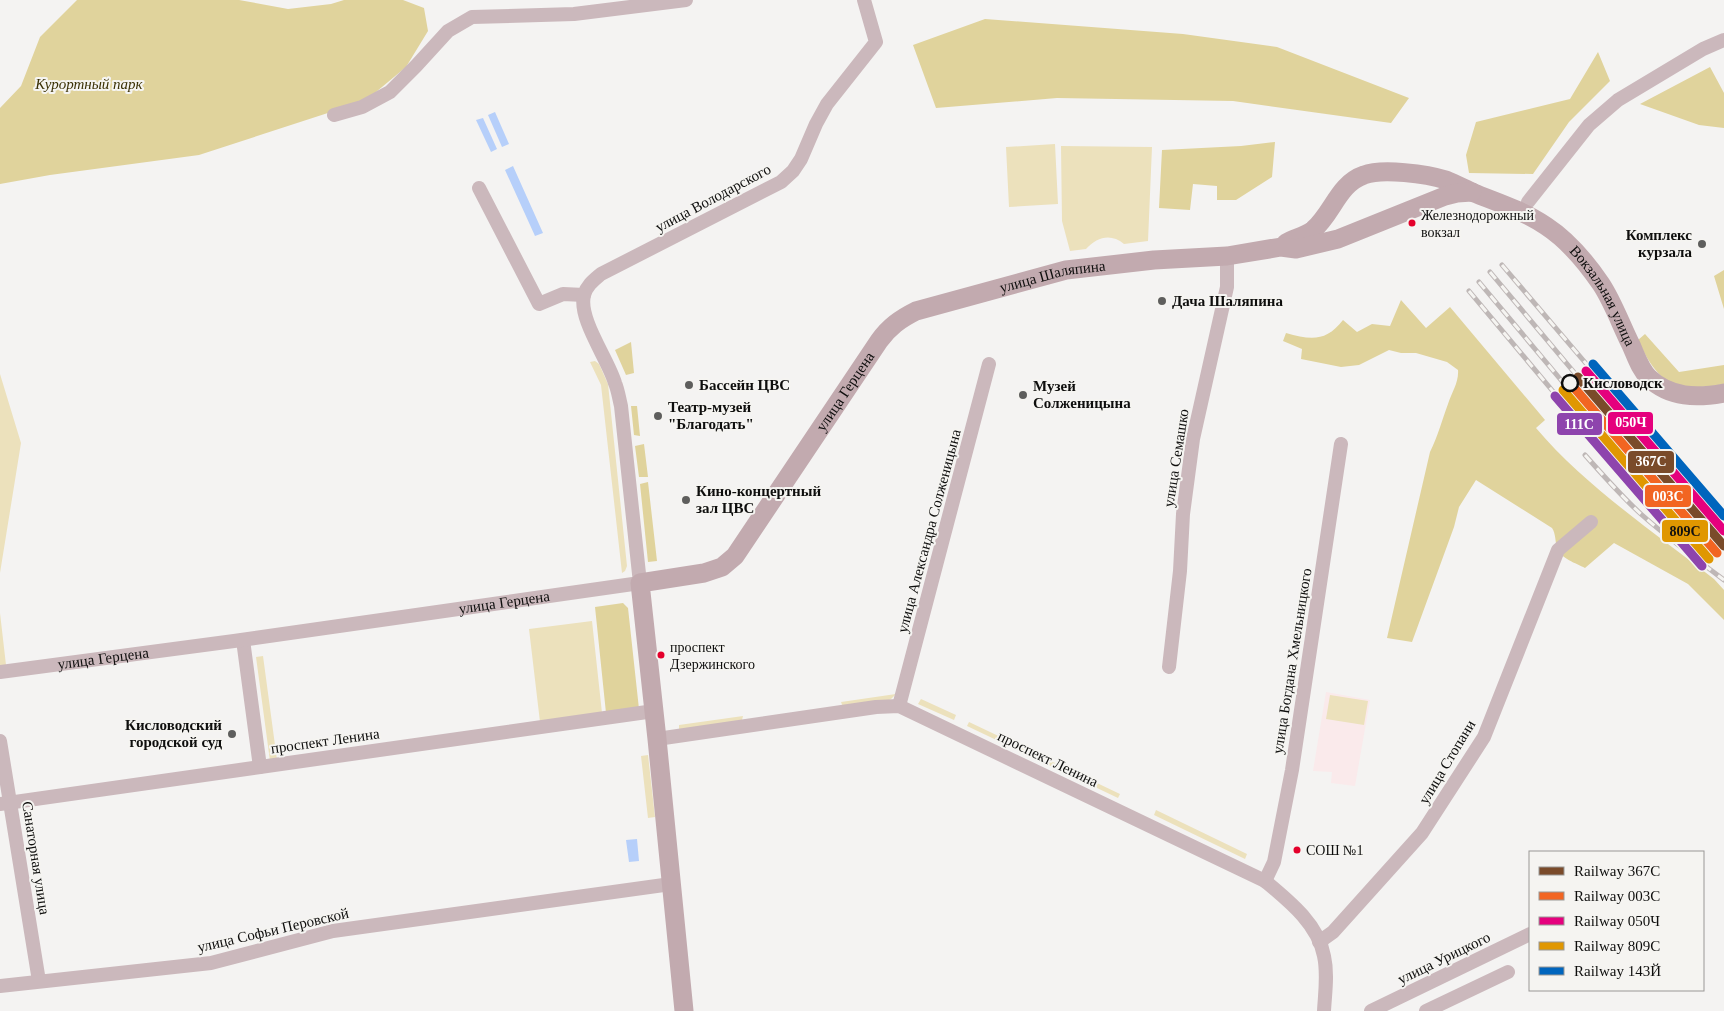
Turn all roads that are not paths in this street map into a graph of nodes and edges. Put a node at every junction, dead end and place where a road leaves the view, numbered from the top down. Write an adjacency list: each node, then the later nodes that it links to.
1 (686, 0): 4 (street)
2 (864, 0): 10 (street, улица Володарского)
3 (1724, 40): 7 (street)
4 (334, 116)
5 (479, 188): 10 (street)
6 (1472, 192): 8 (main road, Вокзальная улица); 8 (main road, Вокзальная улица); 13 (main road, Вокзальная улица)
7 (1528, 202)
8 (1281, 247): 9 (main road, Вокзальная улица)
9 (1227, 256): 11 (main road, улица Шаляпина); 18 (street, улица Семашко)
10 (584, 295): 16 (street)
11 (886, 330): 16 (main road, улица Герцена)
12 (990, 364): 20 (street, улица Александра Солженицына)
13 (1724, 393)
14 (1340, 444): 26 (street, улица Богдана Хмельницкого)
15 (1591, 522): 29 (street, улица Стопани)
16 (640, 583): 17 (street, улица Герцена); 21 (main road)
17 (243, 640): 19 (street, улица Герцена); 24 (street)
18 (1169, 667)
19 (0, 672)
20 (899, 706): 22 (street, проспект Ленина); 26 (street, проспект Ленина)
21 (654, 710): 22 (main road); 24 (street, проспект Ленина)
22 (657, 739): 27 (main road)
23 (0, 741): 25 (street, Санаторная улица)
24 (260, 766): 25 (street, проспект Ленина)
25 (5, 803): 31 (street, Санаторная улица)
26 (1265, 881): 29 (street, проспект Ленина)
27 (671, 884): 31 (street, улица Софьи Перовской); 33 (main road)
28 (1529, 934): 35 (street, улица Урицкого)
29 (1319, 942): 34 (street, проспект Ленина)
30 (1508, 972): 36 (street)
31 (39, 981): 32 (street, улица Софьи Перовской)
32 (0, 986)
33 (684, 1011)
34 (1324, 1011)
35 (1371, 1011)
36 (1426, 1011)

